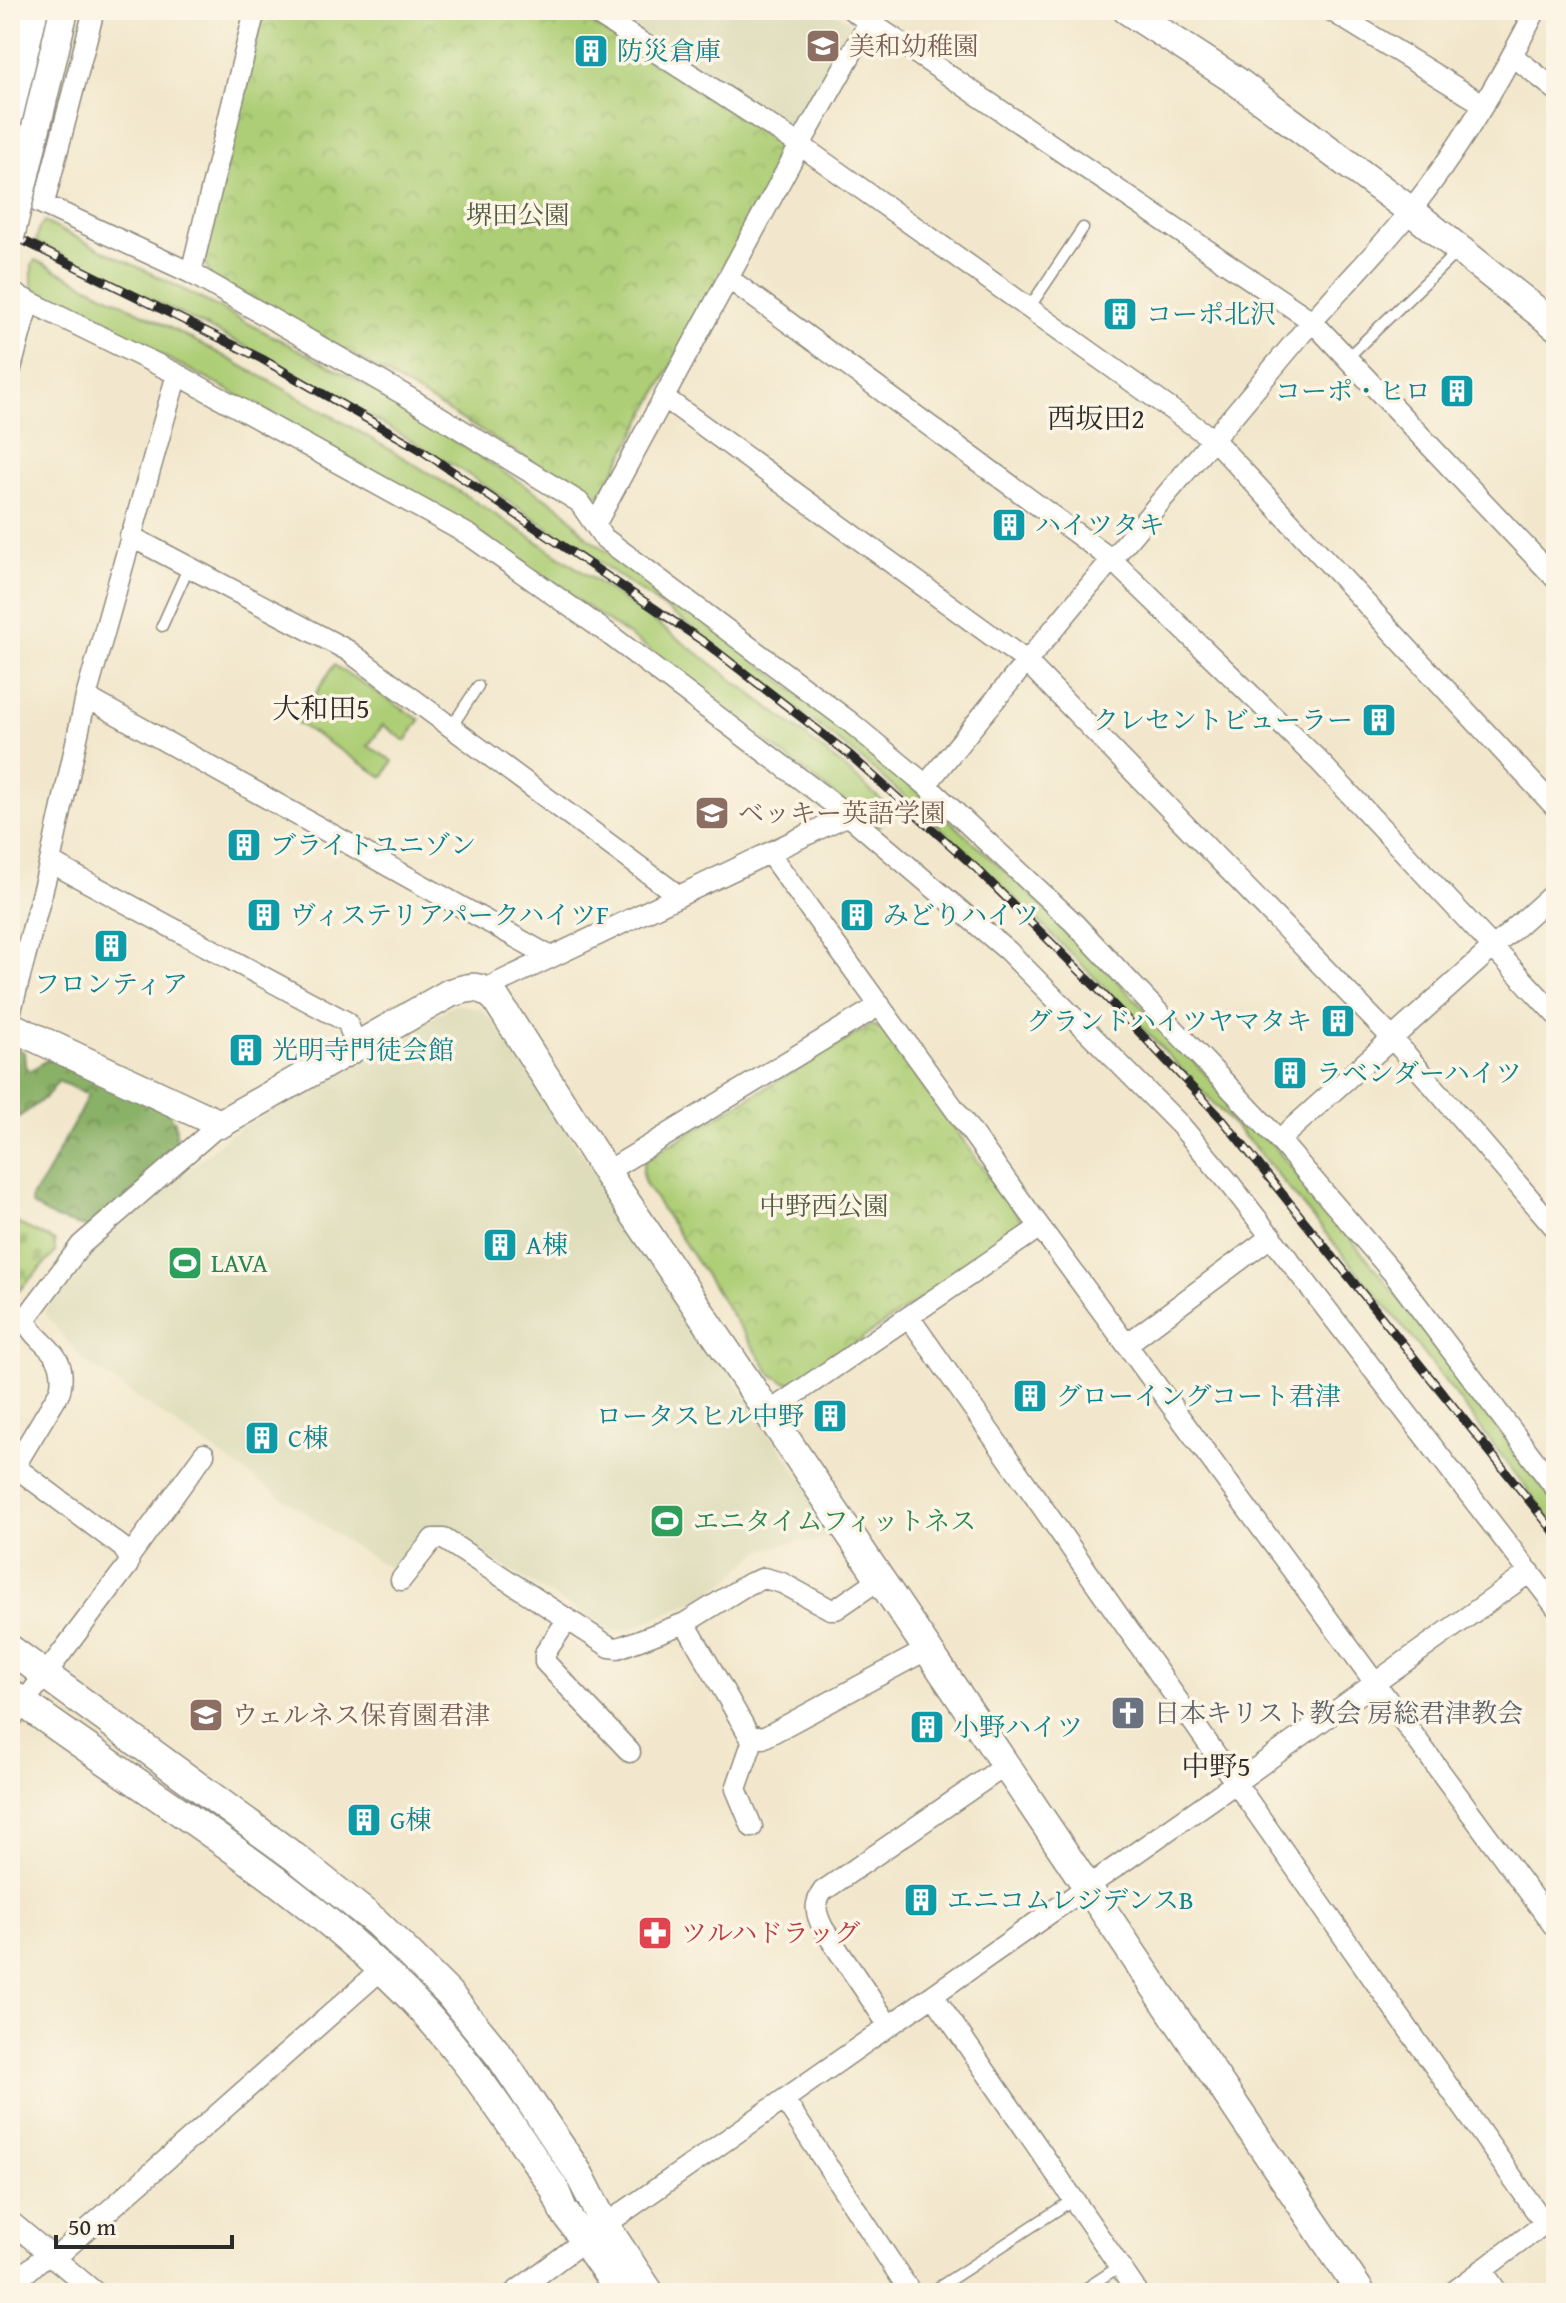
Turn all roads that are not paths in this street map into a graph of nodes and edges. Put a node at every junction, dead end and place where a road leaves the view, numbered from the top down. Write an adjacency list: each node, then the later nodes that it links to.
1 (35, 10): 15 (street)
2 (64, 10): 21 (street, bridge)
3 (94, 10): 18 (street)
4 (255, 10): 23 (street)
5 (591, 10): 16 (street)
6 (852, 10): 10 (street)
7 (1127, 10): 19 (street)
8 (1330, 10): 14 (street)
9 (1512, 10): 11 (lane)
10 (873, 16): 16 (street); 27 (street)
11 (1533, 16): 12 (street)
12 (1513, 56): 13 (street); 14 (street)
13 (1556, 90)
14 (1483, 104): 19 (street)
15 (10, 116)
16 (800, 145): 24 (street); 26 (street)
17 (10, 189): 18 (street)
18 (44, 203): 23 (street)
19 (1411, 211): 22 (street); 27 (street)
20 (1083, 228): 26 (lane)
21 (10, 237)
22 (1459, 249): 28 (street); 29 (lane)
23 (191, 273): 34 (street)
24 (728, 278): 32 (street); 36 (street)
25 (19, 297): 30 (street); 31 (street)
26 (1029, 308): 33 (street)
27 (1312, 321): 29 (street); 33 (street)
28 (1556, 326)
29 (1347, 358): 38 (street)
30 (10, 372)
31 (177, 374): 35 (street); 46 (street)
32 (665, 398): 34 (street); 40 (street)
33 (1214, 440): 36 (street); 45 (street)
34 (595, 525): 44 (street)
35 (130, 536): 37 (street); 42 (street)
36 (1111, 559): 40 (street); 51 (street)
37 (189, 566): 39 (lane); 43 (street)
38 (1556, 579)
39 (162, 626)
40 (1025, 660): 44 (street); 58 (street)
41 (478, 686): 43 (lane)
42 (86, 697): 48 (street); 52 (street)
43 (452, 726): 50 (street)
44 (926, 785): 61 (street)
45 (1556, 808)
46 (848, 815): 47 (street); 65 (street)
47 (769, 853): 50 (street); 54 (street)
48 (50, 862): 55 (street); 59 (street)
49 (1556, 891): 51 (street)
50 (679, 896): 52 (street)
51 (1495, 948): 56 (street); 58 (street)
52 (551, 957): 53 (street)
53 (485, 989): 59 (street); 62 (street)
54 (880, 1005): 62 (street); 63 (street)
55 (10, 1014)
56 (1556, 1015)
57 (10, 1026): 60 (street)
58 (1392, 1038): 61 (street); 64 (street)
59 (357, 1047): 60 (street)
60 (220, 1124): 70 (street)
61 (1279, 1140): 71 (street)
62 (606, 1172): 68 (street)
63 (1040, 1227): 66 (street); 67 (street)
64 (1556, 1229)
65 (1272, 1236): 67 (street); 73 (street)
66 (909, 1317): 68 (street); 87 (street)
67 (1127, 1344): 82 (street)
68 (769, 1412): 74 (street)
69 (204, 1454): 72 (street)
70 (13, 1468): 72 (street)
71 (1556, 1489)
72 (129, 1557): 81 (street)
73 (1530, 1572): 76 (street); 82 (street)
74 (881, 1578): 78 (street); 80 (street)
75 (401, 1580): 77 (street)
76 (1556, 1607)
77 (568, 1619): 78 (street); 85 (street)
78 (685, 1623): 84 (street)
79 (10, 1649): 81 (street)
80 (928, 1649): 84 (street); 86 (street)
81 (44, 1676): 83 (street); 98 (street)
82 (1376, 1682): 87 (street); 90 (street)
83 (14, 1705): 91 (street)
84 (754, 1737): 88 (street)
85 (630, 1752)
86 (1006, 1765): 89 (street); 93 (street)
87 (1234, 1784): 89 (street); 97 (street)
88 (752, 1827)
89 (1087, 1885): 92 (street); 111 (street)
90 (1556, 1929)
91 (382, 1969): 98 (street); 99 (street)
92 (933, 1995): 93 (street); 95 (street)
93 (889, 2026): 94 (street)
94 (785, 2101): 98 (street); 107 (street)
95 (1074, 2199): 100 (street); 108 (lane)
96 (10, 2221): 99 (street)
97 (1552, 2221): 101 (street)
98 (594, 2233): 104 (street); 105 (street); 106 (street)
99 (51, 2256): 102 (street); 103 (street)
100 (1120, 2266): 109 (lane); 110 (street)
101 (1482, 2270): 112 (street); 113 (street)
102 (10, 2287)
103 (96, 2293)
104 (514, 2293)
105 (621, 2293)
106 (650, 2293)
107 (911, 2293)
108 (930, 2293)
109 (1079, 2293)
110 (1138, 2293)
111 (1361, 2293)
112 (1452, 2293)
113 (1498, 2293)

